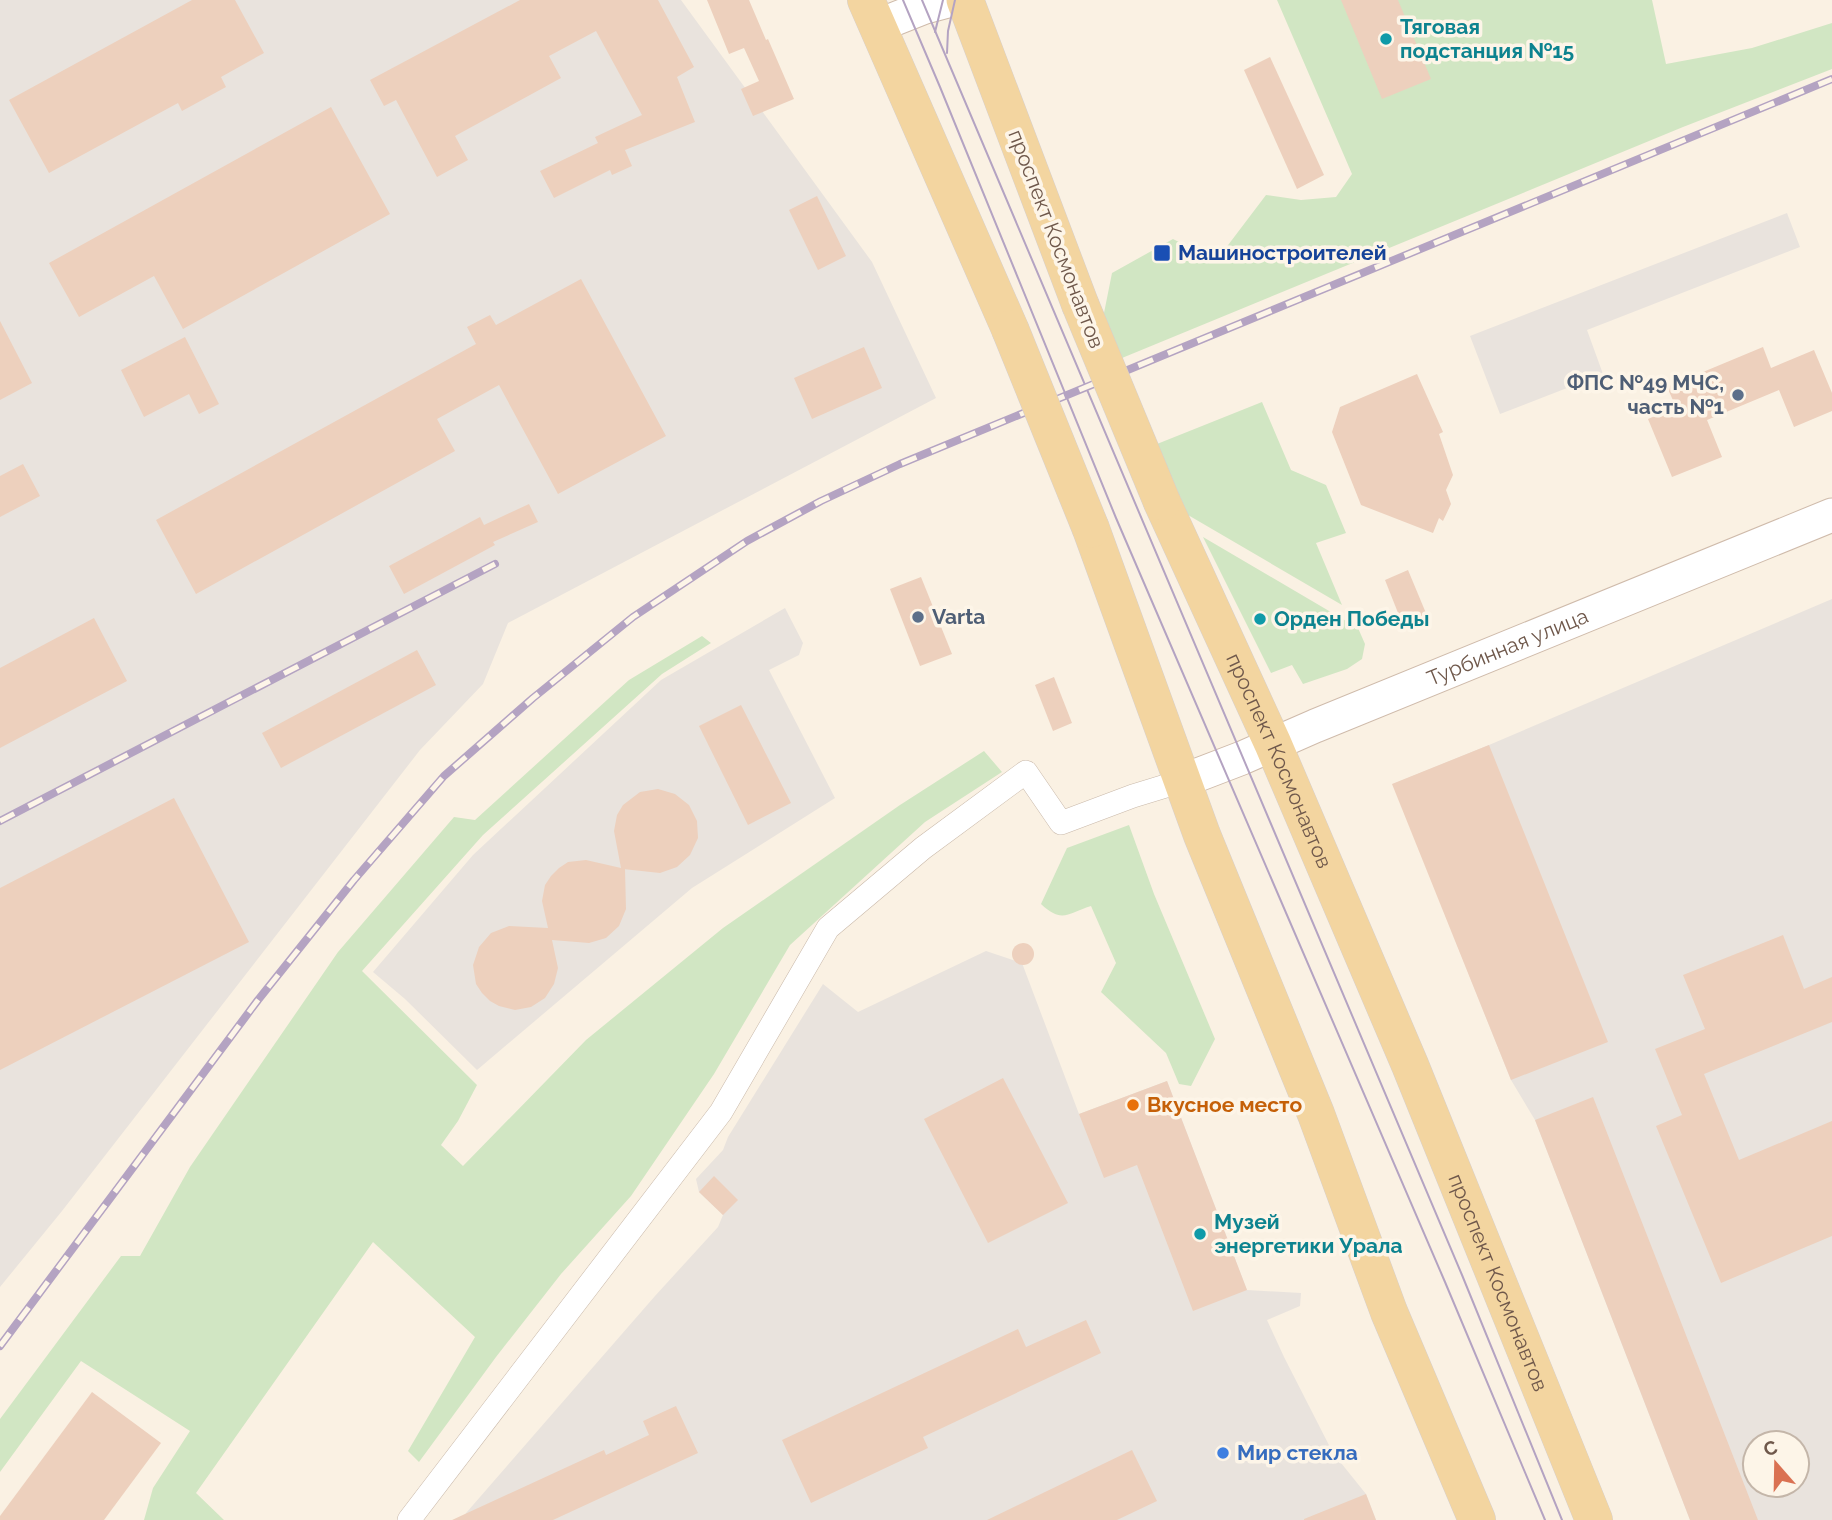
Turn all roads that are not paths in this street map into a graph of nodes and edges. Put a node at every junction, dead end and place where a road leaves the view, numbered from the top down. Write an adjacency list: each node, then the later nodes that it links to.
1 (951, 0): 3 (main road)
2 (965, 0): 5 (main road, проспект Космонавтов, bridge)
3 (871, 13): 6 (main road, bridge)
4 (1832, 515): 5 (main road, Турбинная улица)
5 (1273, 744): 6 (main road, Турбинная улица); 9 (main road, проспект Космонавтов)
6 (1182, 781): 7 (street); 8 (main road)
7 (409, 1520)
8 (1476, 1520)
9 (1594, 1520)

